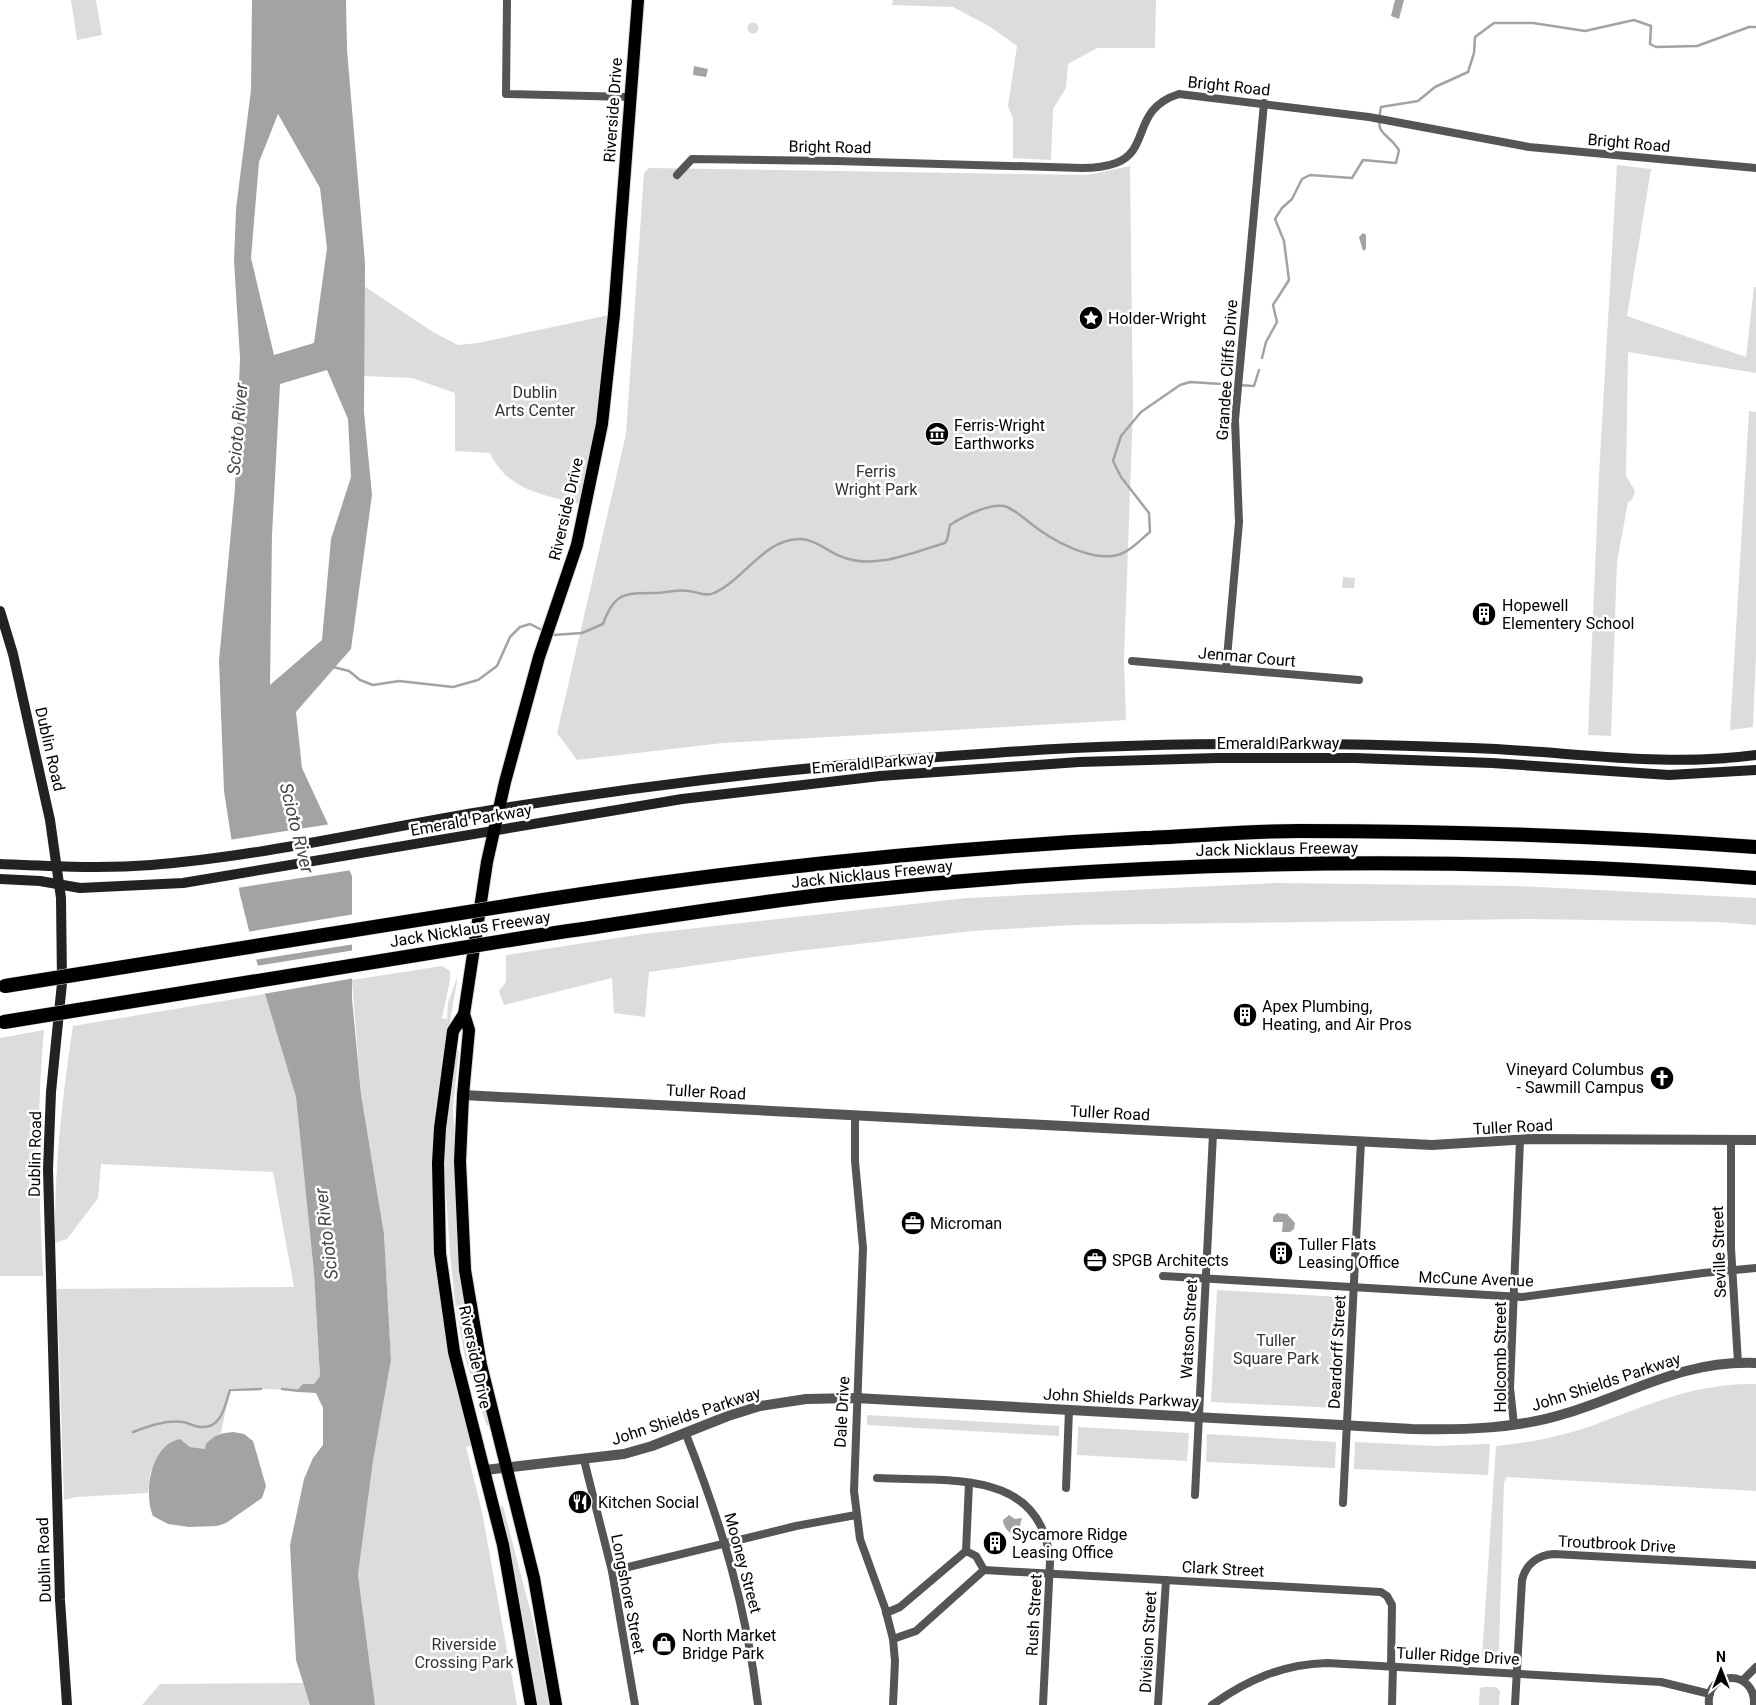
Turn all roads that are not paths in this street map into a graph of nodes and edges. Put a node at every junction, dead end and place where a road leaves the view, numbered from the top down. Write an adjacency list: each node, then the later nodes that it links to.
1 (507, 0): 3 (street)
2 (638, 0): 3 (main road, Riverside Drive)
3 (630, 98): 13 (main road, Riverside Drive)
4 (1264, 103): 5 (street, Bright Road); 6 (street, Bright Road); 9 (street, Grandee Cliffs Drive)
5 (1756, 168)
6 (677, 175)
7 (0, 611): 17 (main road, Dublin Road)
8 (1132, 661): 9 (street, Jenmar Court)
9 (1226, 669): 10 (street, Jenmar Court)
10 (1359, 680)
11 (1756, 755): 13 (main road, Emerald Parkway)
12 (1756, 770): 14 (main road, Emerald Parkway)
13 (499, 809): 14 (main road, Riverside Drive); 17 (main road, Emerald Parkway)
14 (494, 831): 20 (main road, Emerald Parkway); 22 (main road, Riverside Drive)
15 (1756, 847): 21 (highway, Jack Nicklaus Freeway, bridge)
16 (0, 864): 17 (main road, Emerald Parkway)
17 (56, 866): 20 (main road, Dublin Road)
18 (1756, 878): 23 (highway, Jack Nicklaus Freeway, bridge)
19 (0, 880): 20 (main road, Emerald Parkway)
20 (60, 886): 69 (main road, Dublin Road)
21 (3, 987)
22 (464, 1014): 24 (main road, Riverside Drive); 47 (main road, Riverside Drive)
23 (2, 1023)
24 (462, 1096): 25 (street, Tuller Road); 46 (main road, Riverside Drive)
25 (855, 1115): 26 (street, Tuller Road); 39 (street, Dale Drive)
26 (1213, 1134): 30 (street, Tuller Road); 34 (street, Watson Street)
27 (1520, 1140): 28 (street, Tuller Road); 30 (street, Tuller Road); 36 (street, Holcomb Street)
28 (1731, 1140): 29 (street, Tuller Road); 32 (street, Seville Street)
29 (1756, 1140)
30 (1360, 1141): 35 (street, Deardorff Street)
31 (1756, 1268): 32 (street, McCune Avenue)
32 (1733, 1270): 36 (street, McCune Avenue); 37 (street, Seville Street)
33 (1163, 1276): 34 (street, McCune Avenue)
34 (1205, 1279): 35 (street, McCune Avenue); 41 (street, Watson Street)
35 (1354, 1287): 36 (street, McCune Avenue); 42 (street, Deardorff Street)
36 (1514, 1297): 43 (street, Holcomb Street)
37 (1738, 1363): 38 (street, John Shields Parkway); 43 (street, John Shields Parkway)
38 (1756, 1363)
39 (856, 1398): 40 (street, John Shields Parkway); 44 (street, John Shields Parkway); 53 (street, Dale Drive)
40 (1069, 1410): 41 (street, John Shields Parkway); 50 (street)
41 (1198, 1417): 42 (street, John Shields Parkway); 51 (street, Watson Street)
42 (1346, 1425): 43 (street, John Shields Parkway); 52 (street, Deardorff Street)
43 (1514, 1425)
44 (685, 1432): 45 (street, John Shields Parkway); 54 (street, Mooney Street)
45 (584, 1460): 46 (street, John Shields Parkway); 58 (street, Longshore Street)
46 (507, 1467): 47 (street, John Shields Parkway); 71 (main road, Riverside Drive)
47 (485, 1470): 70 (main road, Riverside Drive)
48 (877, 1478): 49 (street, Rush Street)
49 (969, 1483): 55 (street); 59 (street, Rush Street)
50 (1066, 1488)
51 (1195, 1496)
52 (1342, 1504)
53 (856, 1515): 54 (street); 61 (street, Dale Drive)
54 (726, 1544): 58 (street); 73 (street, Mooney Street)
55 (966, 1551): 57 (street); 61 (street)
56 (1756, 1565): 65 (street, Troutbrook Drive)
57 (984, 1570): 59 (street, Clark Street); 62 (street)
58 (612, 1571): 72 (street, Longshore Street)
59 (1050, 1573): 60 (street, Clark Street); 75 (street, Rush Street)
60 (1166, 1580): 63 (street, Clark Street); 76 (street, Division Street)
61 (886, 1613): 62 (street, Dale Drive)
62 (893, 1639): 74 (street, Dale Drive)
63 (1392, 1666): 65 (street, Tuller Ridge Drive); 77 (street, Tuller Ridge Drive); 78 (street, Clark Street)
64 (1756, 1667): 66 (street)
65 (1516, 1673): 68 (street, Tuller Ridge Drive); 79 (street, Troutbrook Drive)
66 (1743, 1680): 67 (street); 68 (street)
67 (1754, 1688): 81 (street)
68 (1710, 1694): 80 (street)
69 (67, 1705)
70 (531, 1705)
71 (556, 1705)
72 (634, 1705)
73 (758, 1705)
74 (892, 1705)
75 (1043, 1705)
76 (1158, 1705)
77 (1212, 1705)
78 (1392, 1705)
79 (1515, 1705)
80 (1709, 1705)
81 (1754, 1705)

